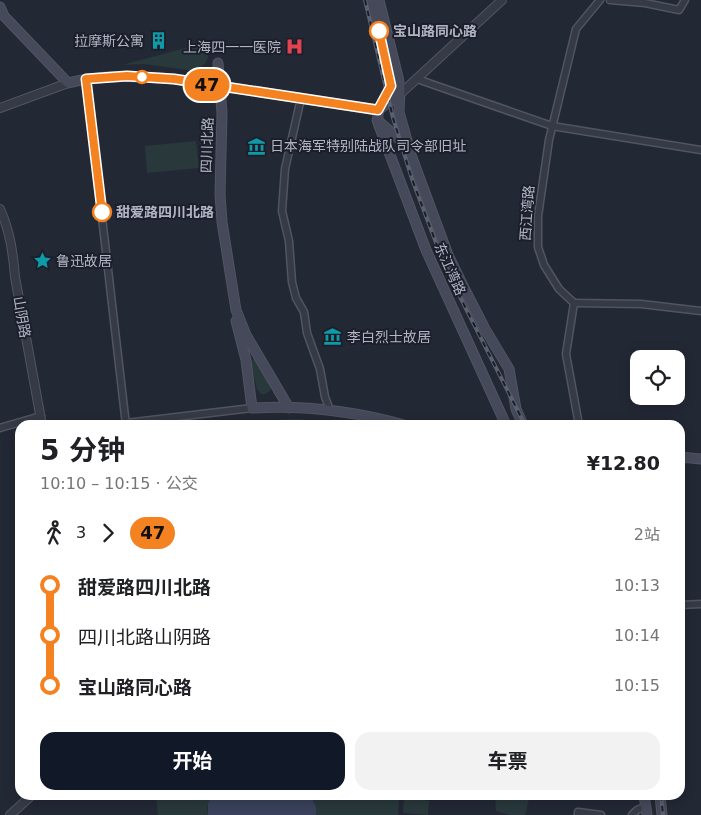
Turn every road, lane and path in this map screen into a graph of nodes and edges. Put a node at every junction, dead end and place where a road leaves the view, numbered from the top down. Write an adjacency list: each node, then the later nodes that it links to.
1 (371, 0): 9 (main road)
2 (379, 0): 14 (main road, 东江湾路)
3 (502, 0): 10 (street)
4 (600, 0): 19 (street, 西江湾路)
5 (610, 0): 6 (street)
6 (685, 0)
7 (0, 7): 12 (main road)
8 (218, 63): 13 (main road, 四川北路)
9 (390, 76): 14 (main road); 17 (main road)
10 (417, 78): 14 (street); 19 (street)
11 (86, 79): 12 (main road); 13 (main road); 34 (street)
12 (68, 83): 16 (street)
13 (220, 87): 15 (main road); 24 (main road, 四川北路)
14 (400, 94): 17 (main road); 20 (main road, 东江湾路)
15 (301, 98): 17 (main road); 30 (street)
16 (0, 108)
17 (378, 110): 18 (main road, 东江湾路)
18 (377, 120): 20 (main road, 东江湾路); 37 (main road, 东江湾路)
19 (552, 126): 21 (street); 23 (street, 西江湾路)
20 (408, 147): 38 (main road, 东江湾路)
21 (701, 150)
22 (0, 209): 31 (street, 山阴路)
23 (574, 303): 25 (street); 39 (street)
24 (236, 310): 26 (main road, 四川北路); 27 (main road, 四川北路)
25 (701, 311)
26 (258, 353): 27 (main road); 29 (main road, 四川北路)
27 (246, 360): 28 (main road, 四川北路)
28 (252, 408): 29 (main road); 35 (street)
29 (289, 408): 30 (main road)
30 (330, 410): 36 (main road)
31 (41, 416): 32 (street); 33 (street, 山阴路)
32 (27, 420)
33 (41, 420)
34 (126, 420)
35 (158, 420)
36 (383, 420)
37 (504, 420)
38 (522, 420)
39 (579, 420)
40 (15, 424): 41 (street)
41 (0, 428)
42 (685, 457): 43 (main road)
43 (701, 459)
44 (685, 604): 45 (street)
45 (701, 604)
46 (26, 800): 50 (street)
47 (651, 800): 54 (main road)
48 (660, 800): 55 (main road)
49 (646, 810): 53 (street)
50 (10, 815)
51 (578, 815): 52 (street)
52 (601, 815)
53 (632, 815)
54 (653, 815)
55 (662, 815)

